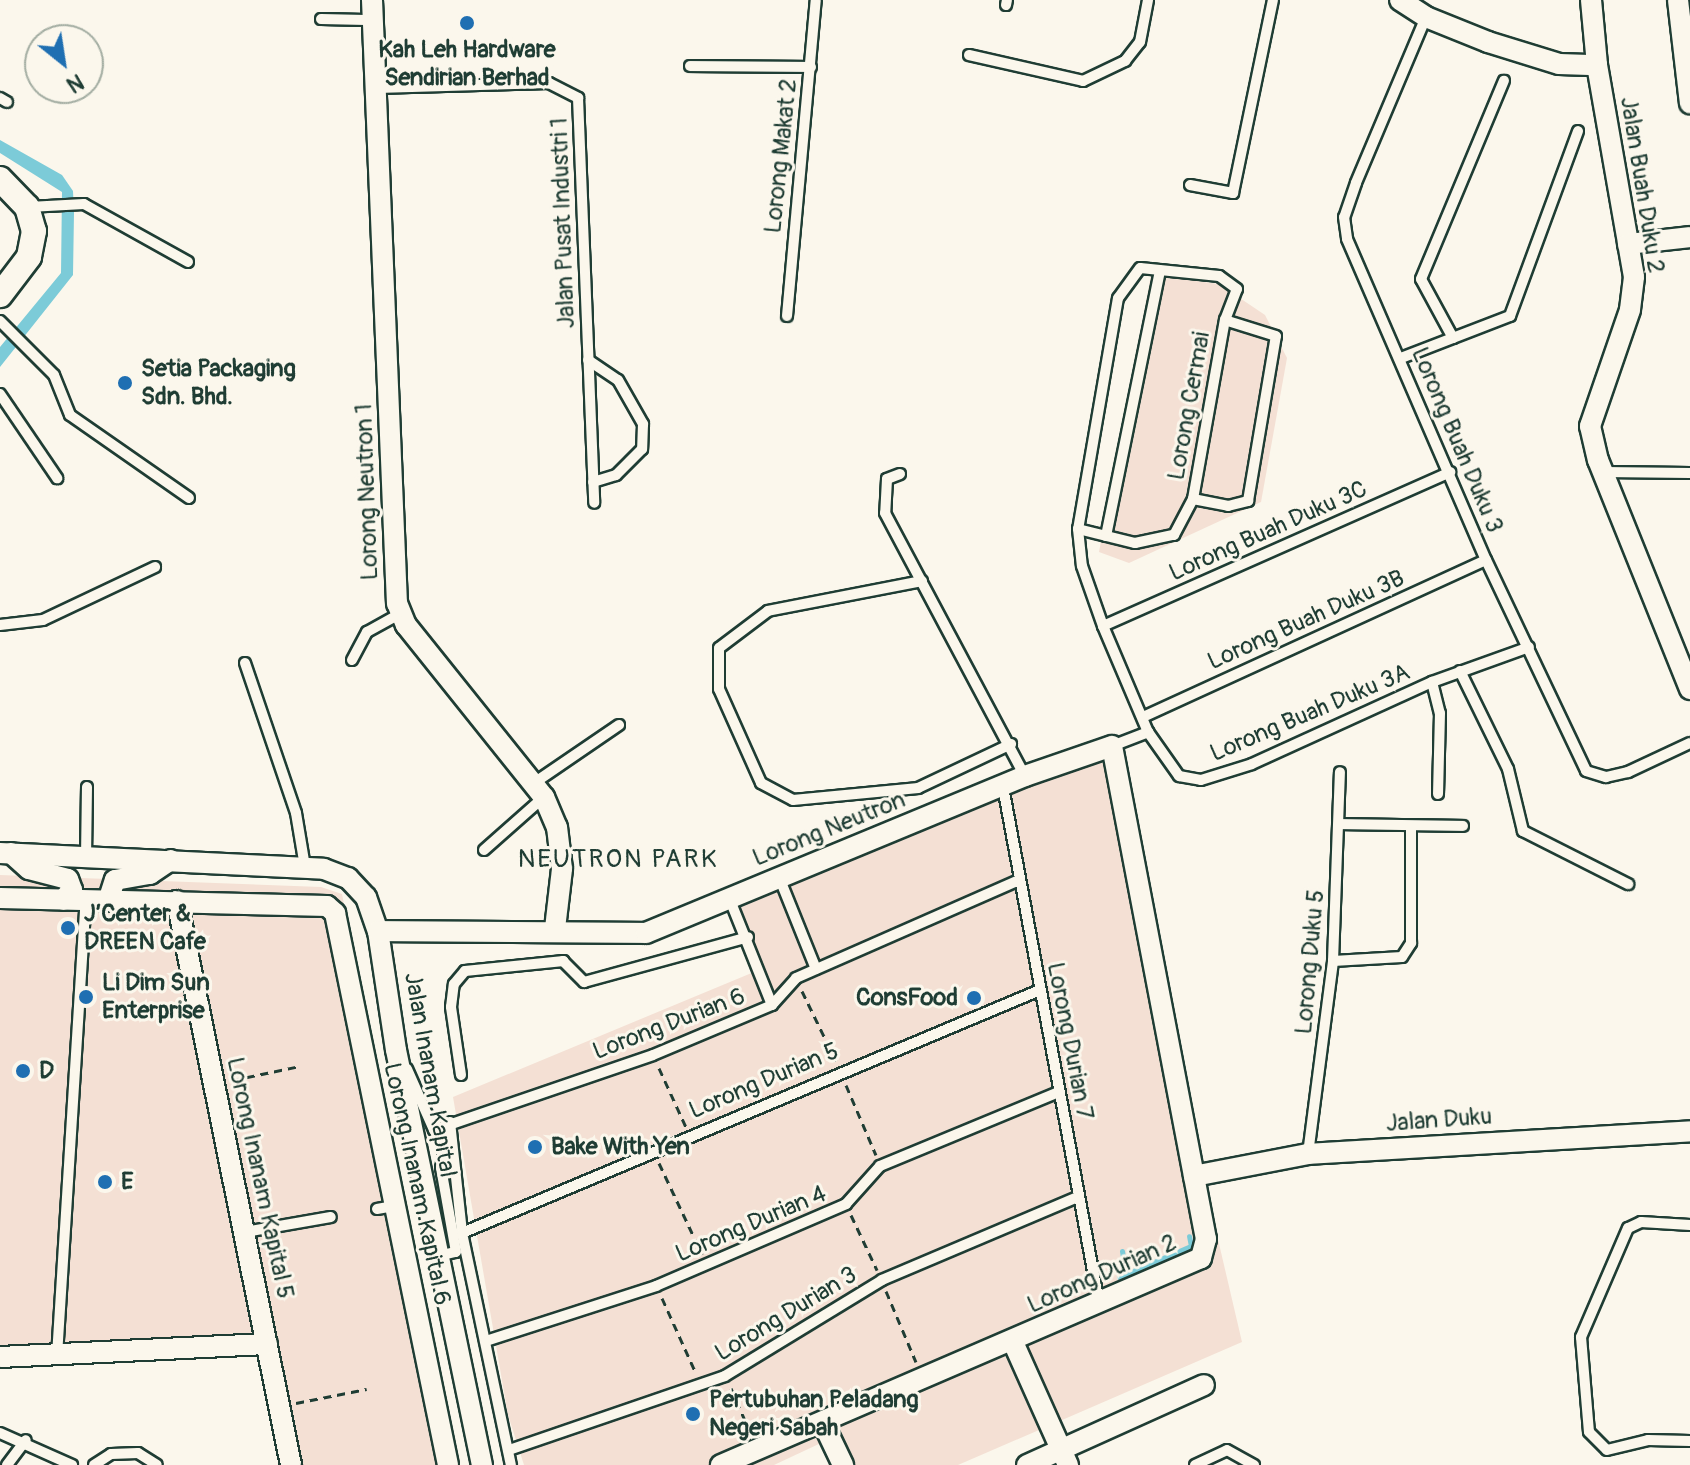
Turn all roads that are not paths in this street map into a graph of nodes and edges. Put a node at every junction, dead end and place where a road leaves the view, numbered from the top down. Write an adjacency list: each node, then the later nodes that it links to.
1 (816, 0): 13 (lane, Lorong Makat 2)
2 (1148, 0): 10 (lane)
3 (1273, 0): 19 (lane)
4 (1591, 0): 11 (street, Jalan Buah Duku 2)
5 (1678, 0): 16 (street)
6 (1404, 1): 8 (street)
7 (373, 7): 9 (lane); 15 (street, Lorong Neutron 1)
8 (1426, 17): 11 (street); 30 (lane, Lorong Buah Duku 3)
9 (321, 19)
10 (969, 55)
11 (1597, 65): 22 (street, Jalan Buah Duku 2)
12 (690, 66): 13 (lane)
13 (811, 67): 26 (lane, Lorong Makat 2)
14 (1504, 81): 29 (lane)
15 (377, 88): 31 (lane, Jalan Pusat Industri 1); 47 (street, Lorong Neutron 1)
16 (1690, 103)
17 (1578, 131): 29 (lane)
18 (0, 179): 20 (street)
19 (1190, 185)
20 (27, 207): 23 (lane); 25 (street)
21 (1690, 237): 22 (street)
22 (1628, 244): 34 (street, Jalan Buah Duku 2)
23 (188, 262)
24 (1160, 270): 27 (lane, Lorong Cermai); 42 (lane, Lorong Buah Duku 3A); 43 (lane)
25 (0, 295)
26 (787, 316)
27 (1225, 320): 40 (lane, Lorong Cermai); 40 (lane)
28 (0, 321): 39 (lane)
29 (1453, 338): 30 (lane)
30 (1401, 358): 33 (lane, Lorong Buah Duku 3)
31 (588, 360): 38 (lane, Jalan Pusat Industri 1); 38 (lane)
32 (0, 394): 37 (lane)
33 (1450, 472): 44 (lane, Lorong Buah Duku 3); 49 (lane, Lorong Buah Duku 3C)
34 (1603, 472): 35 (lane); 55 (street, Jalan Buah Duku 2)
35 (1690, 473)
36 (900, 474): 46 (lane)
37 (57, 478)
38 (593, 482): 41 (lane, Jalan Pusat Industri 1)
39 (189, 498)
40 (1193, 499): 43 (lane, Lorong Cermai)
41 (594, 503)
42 (1078, 529): 43 (lane); 49 (lane, Lorong Buah Duku 3A)
43 (1106, 536)
44 (1486, 560): 50 (lane, Lorong Buah Duku 3); 56 (lane, Lorong Buah Duku 3B)
45 (155, 567): 48 (lane)
46 (922, 581): 60 (lane); 60 (lane)
47 (400, 614): 51 (lane); 66 (street)
48 (0, 625)
49 (1103, 626): 56 (lane, Lorong Buah Duku 3A)
50 (1529, 647): 53 (lane, Lorong Buah Duku 3A); 59 (lane, Lorong Buah Duku 3)
51 (352, 660)
52 (245, 663): 75 (lane)
53 (1460, 671): 54 (lane, Lorong Buah Duku 3A); 78 (lane)
54 (1432, 682): 58 (lane, Lorong Buah Duku 3A); 67 (lane)
55 (1690, 689)
56 (1143, 717): 58 (lane, Lorong Buah Duku 3A)
57 (619, 725): 66 (lane)
58 (1148, 732): 61 (lane, Lorong Neutron)
59 (1690, 743)
60 (1011, 744): 63 (lane)
61 (1112, 746): 63 (street, Lorong Neutron); 98 (street, Lorong Durian 2)
62 (1340, 772): 68 (lane, Lorong Duku 5)
63 (1025, 776): 65 (street, Lorong Neutron)
64 (87, 787): 73 (lane)
65 (1003, 787): 76 (street, Lorong Neutron); 77 (lane, Lorong Durian 7)
66 (539, 790): 71 (lane); 85 (street)
67 (1438, 794)
68 (1341, 824): 69 (lane); 88 (lane, Lorong Duku 5)
69 (1411, 826): 70 (lane); 88 (lane)
70 (1463, 826)
71 (484, 850)
72 (6, 853): 73 (street, Jalan Inanam Kapital); 80 (street, Jalan Inanam Kapital)
73 (86, 860): 74 (street, Jalan Inanam Kapital); 82 (street)
74 (171, 860): 75 (street, Jalan Inanam Kapital); 83 (street, Jalan Inanam Kapital)
75 (305, 867): 86 (street, Jalan Inanam Kapital)
76 (779, 877): 81 (street, Lorong Neutron); 89 (lane)
77 (1019, 880): 89 (lane, Lorong Durian 6); 90 (lane, Lorong Durian 7)
78 (1628, 884)
79 (0, 898): 80 (street)
80 (63, 900): 82 (street)
81 (730, 900): 85 (street, Lorong Neutron); 87 (lane)
82 (86, 901): 83 (street); 109 (lane)
83 (108, 901): 84 (street)
84 (177, 901): 102 (street, Lorong Inanam Kapital 5); 123 (street, Lorong Inanam Kapital 6)
85 (555, 929): 86 (street, Lorong Neutron)
86 (378, 931): 92 (street, Jalan Inanam Kapital)
87 (748, 937): 91 (lane); 93 (lane)
88 (1333, 961): 97 (lane, Lorong Duku 5)
89 (816, 969): 91 (lane, Lorong Durian 6)
90 (1040, 990): 94 (lane, Lorong Durian 7); 103 (lane, Lorong Durian 5)
91 (772, 1005): 95 (lane, Lorong Durian 6)
92 (396, 1050): 95 (lane); 104 (street, Jalan Inanam Kapital)
93 (461, 1075)
94 (1059, 1092): 99 (lane, Lorong Durian 7); 106 (lane, Lorong Durian 4)
95 (450, 1122): 103 (lane); 104 (lane)
96 (1690, 1131): 97 (street, Jalan Duku)
97 (1308, 1154): 98 (street, Jalan Duku)
98 (1194, 1176): 105 (street, Lorong Durian 2)
99 (1078, 1197): 105 (lane, Lorong Durian 7); 116 (lane, Lorong Durian 3)
100 (331, 1217): 102 (lane)
101 (1690, 1225): 115 (lane)
102 (245, 1232): 108 (street, Lorong Inanam Kapital 5)
103 (462, 1233): 106 (lane)
104 (438, 1256): 124 (street, Jalan Inanam Kapital)
105 (1099, 1303): 107 (street, Lorong Durian 2)
106 (486, 1341): 116 (lane)
107 (1013, 1342): 112 (street, Lorong Durian 2); 117 (street)
108 (267, 1344): 109 (street); 122 (street, Lorong Inanam Kapital 5)
109 (57, 1356): 110 (street)
110 (0, 1357)
111 (1204, 1385): 117 (street)
112 (823, 1423): 126 (street, Lorong Durian 2); 127 (street)
113 (0, 1433): 114 (lane)
114 (26, 1440): 118 (lane); 119 (lane)
115 (1690, 1441)
116 (509, 1450): 125 (lane)
117 (1064, 1457): 128 (street)
118 (7, 1465)
119 (72, 1465)
120 (94, 1465): 121 (lane)
121 (157, 1465)
122 (291, 1465)
123 (448, 1465)
124 (482, 1465)
125 (511, 1465)
126 (721, 1465)
127 (843, 1465)
128 (1027, 1465)
129 (1195, 1465): 130 (lane)
130 (1254, 1465)

